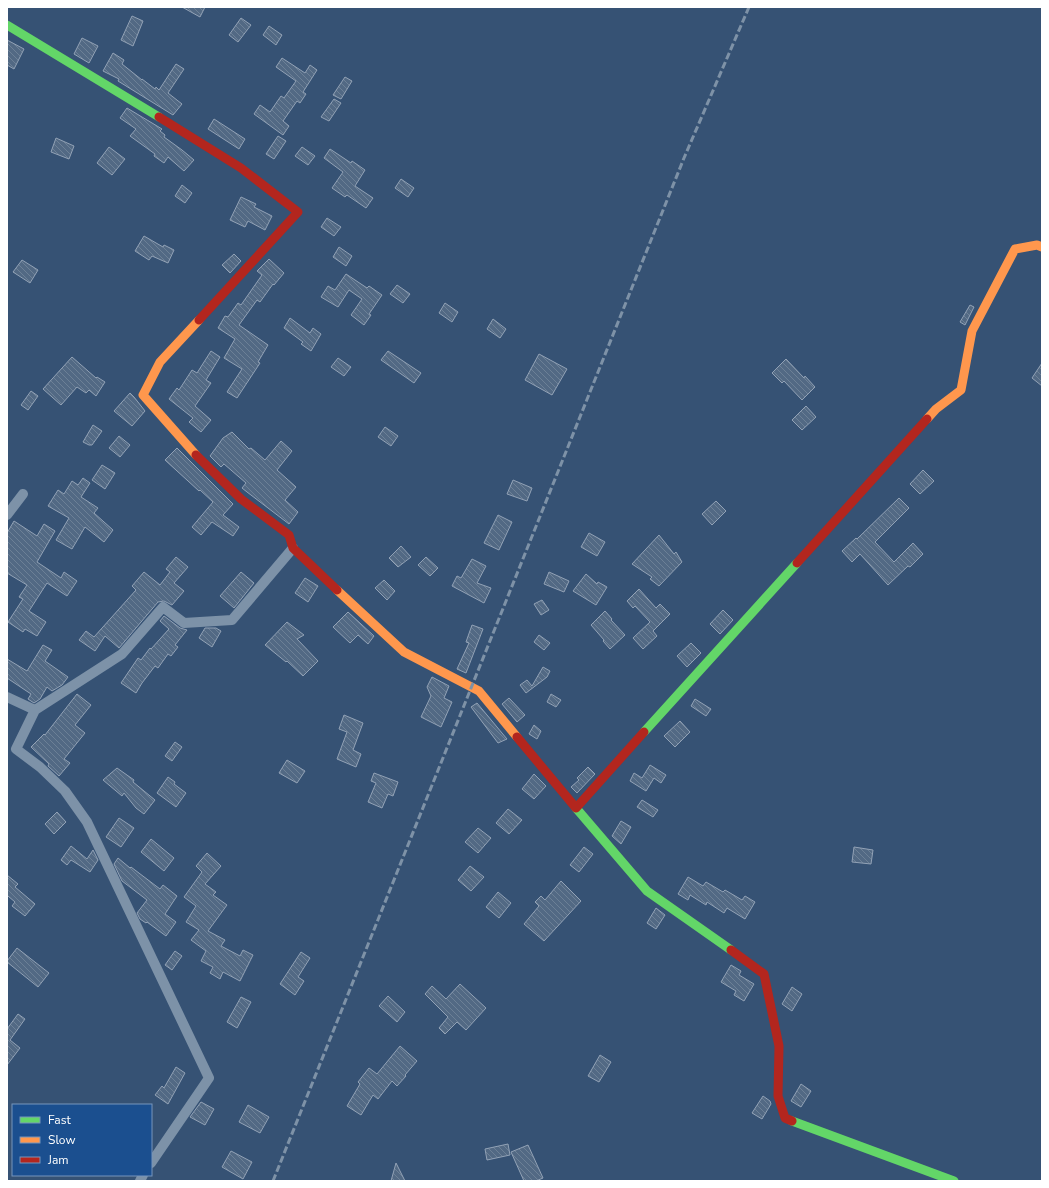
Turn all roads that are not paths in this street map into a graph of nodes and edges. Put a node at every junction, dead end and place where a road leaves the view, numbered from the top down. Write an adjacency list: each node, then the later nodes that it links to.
1 (7, 25): 5 (street)
2 (1042, 248): 8 (street)
3 (22, 494): 4 (street)
4 (7, 515)
5 (293, 548): 7 (street); 8 (street)
6 (7, 697): 7 (street)
7 (35, 710): 9 (street)
8 (576, 808): 10 (street)
9 (152, 1161)
10 (954, 1181)

